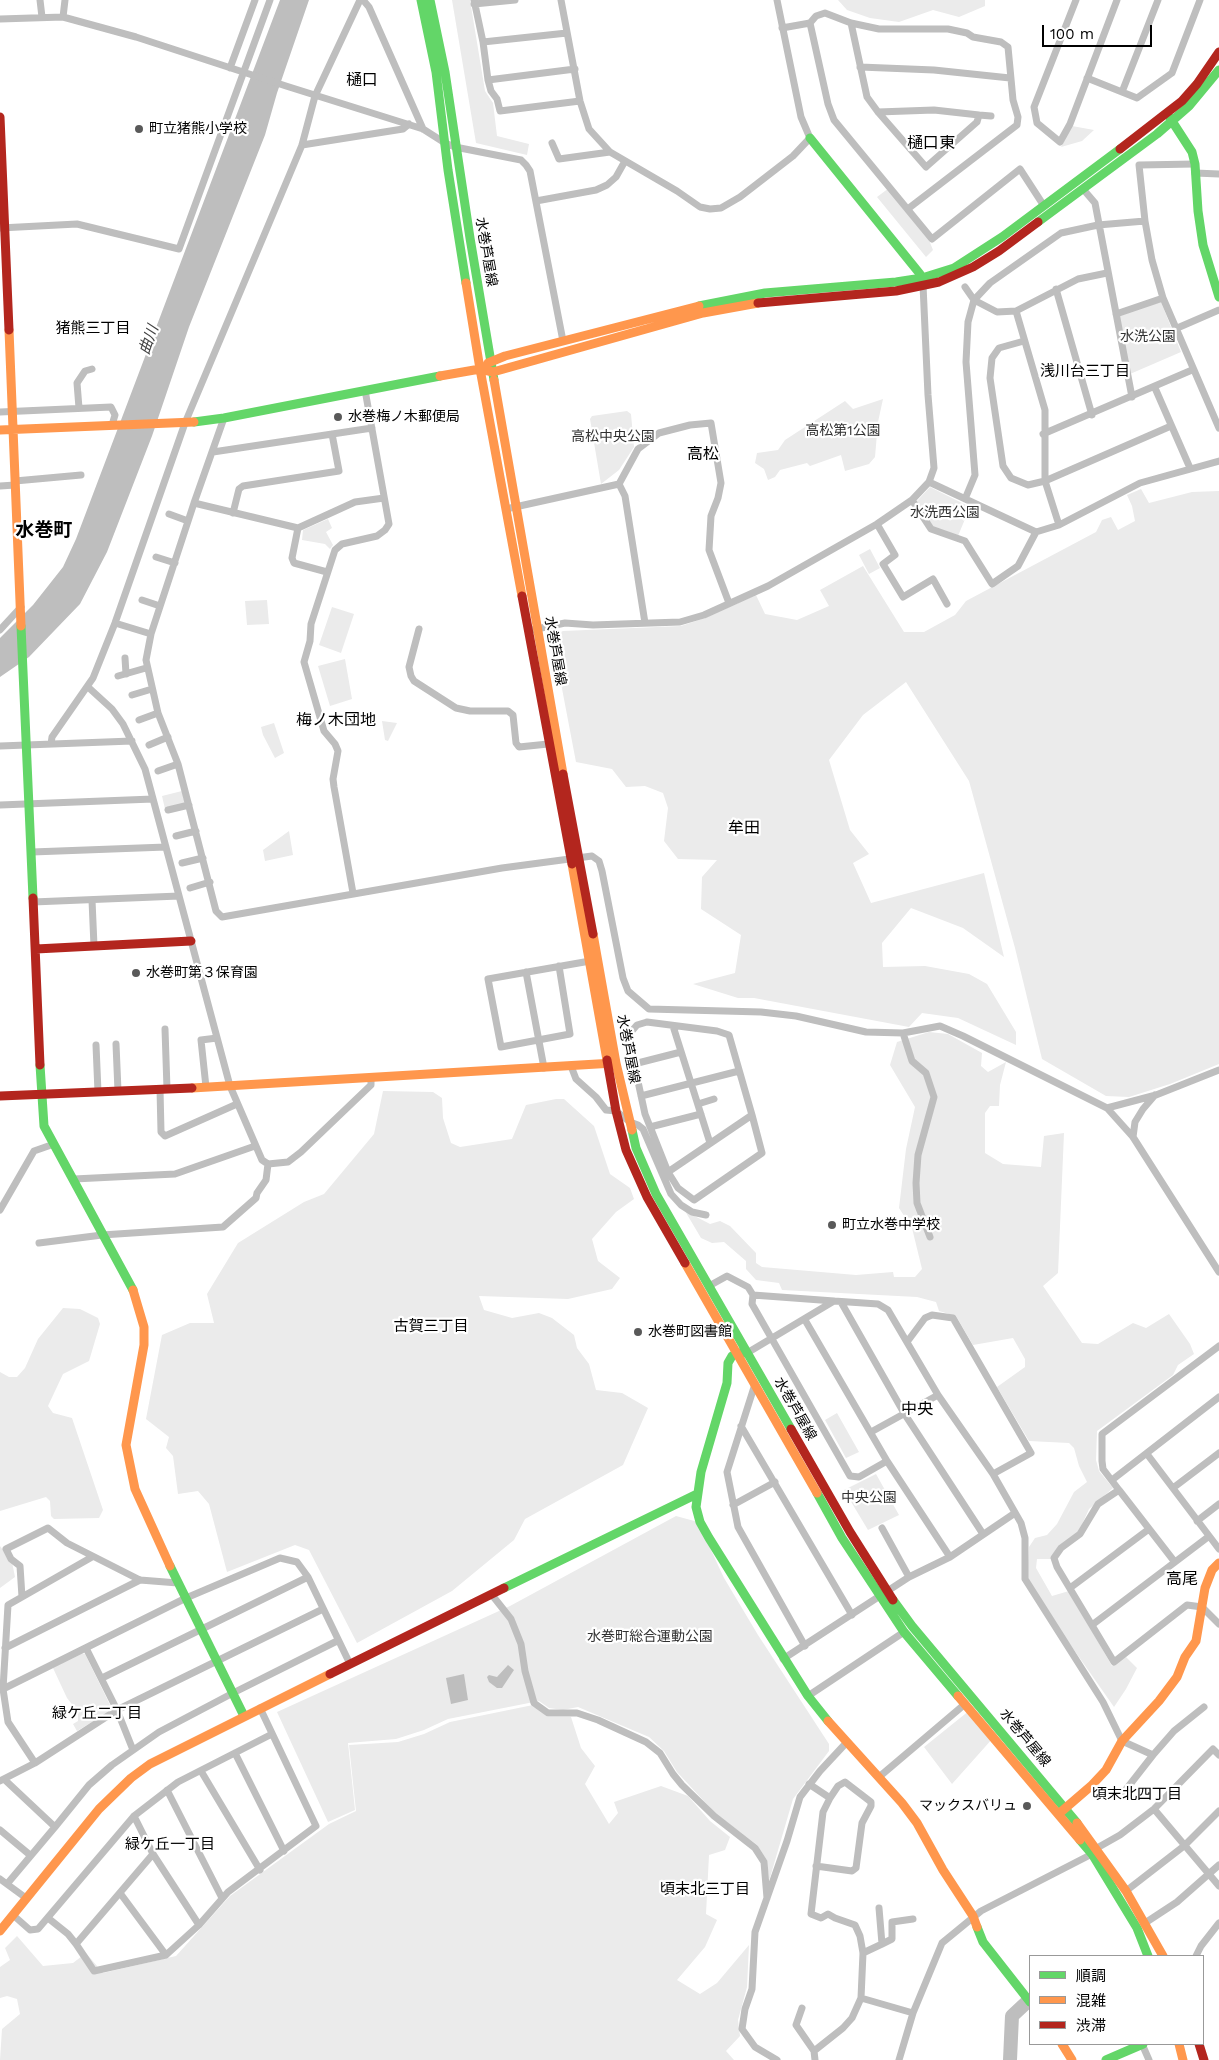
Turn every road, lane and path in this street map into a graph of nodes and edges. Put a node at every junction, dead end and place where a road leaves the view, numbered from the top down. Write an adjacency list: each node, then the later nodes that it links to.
1 (40, 0): 16 (street)
2 (65, 0): 17 (street)
3 (255, 0): 26 (street)
4 (270, 0): 29 (street)
5 (361, 0): 34 (street); 42 (street)
6 (421, 0): 44 (street, 水巻芦屋線)
7 (430, 0): 47 (street, 水巻芦屋線)
8 (515, 0): 15 (street)
9 (561, 0): 22 (street)
10 (777, 0): 21 (street)
11 (1076, 0): 31 (street)
12 (1117, 0): 31 (street)
13 (1158, 0): 33 (street)
14 (1200, 0): 33 (street)
15 (474, 2): 23 (street)
16 (42, 17): 17 (street); 18 (street)
17 (63, 17): 26 (street)
18 (0, 19)
19 (810, 23): 20 (street); 21 (street); 55 (street)
20 (851, 23): 25 (street); 30 (street)
21 (782, 28): 43 (street)
22 (567, 33): 23 (street); 27 (street)
23 (482, 42): 32 (street)
24 (1219, 52): 40 (street)
25 (860, 67): 30 (street); 36 (street)
26 (230, 68): 29 (street)
27 (574, 69): 32 (street); 35 (street)
28 (1219, 70): 40 (street)
29 (243, 72): 34 (street); 58 (street)
30 (1010, 78): 55 (street)
31 (1087, 78): 33 (street)
32 (488, 80): 35 (street)
33 (1122, 92)
34 (315, 96): 41 (street); 46 (street)
35 (580, 101): 48 (street)
36 (878, 112): 37 (street); 37 (street)
37 (979, 115): 38 (street)
38 (991, 116)
39 (0, 117): 58 (street)
40 (1170, 118): 50 (street); 52 (street); 54 (street)
41 (409, 124): 42 (street); 46 (street)
42 (424, 129): 44 (street)
43 (810, 138): 49 (street); 60 (street)
44 (446, 143): 47 (street); 74 (street, 水巻芦屋線)
45 (552, 143): 48 (street)
46 (302, 145): 85 (street)
47 (455, 147): 53 (street); 72 (street, 水巻芦屋線)
48 (610, 152): 49 (street)
49 (625, 161): 53 (street)
50 (1195, 169): 51 (street); 56 (street); 63 (street)
51 (1219, 174)
52 (1084, 189): 57 (street); 60 (street)
53 (536, 201): 70 (street)
54 (1044, 206): 55 (street); 60 (street)
55 (909, 208)
56 (1145, 221): 57 (street); 64 (street)
57 (1098, 225): 59 (street); 65 (street)
58 (2, 228): 82 (street)
59 (1107, 273): 62 (street); 68 (street)
60 (923, 282): 70 (street); 76 (street); 99 (street)
61 (965, 287): 65 (street)
62 (1056, 289): 67 (street); 83 (street)
63 (1219, 297)
64 (1163, 298): 68 (street); 69 (street)
65 (974, 300): 67 (street); 104 (street)
66 (1219, 310): 69 (street)
67 (1016, 311): 71 (street)
68 (1116, 314): 79 (street)
69 (1175, 329): 75 (street)
70 (563, 341): 72 (street)
71 (1024, 341): 93 (street); 98 (street)
72 (491, 361): 74 (street); 76 (street, 水巻芦屋線)
73 (92, 369): 80 (street)
74 (480, 369): 76 (street); 78 (street); 108 (street, 水巻芦屋線)
75 (1192, 370): 77 (street); 89 (street)
76 (493, 372): 107 (street, 水巻芦屋線)
77 (1155, 388): 79 (street); 87 (street)
78 (365, 390): 84 (street); 88 (street)
79 (1132, 397): 83 (street)
80 (79, 408): 82 (street); 86 (street)
81 (0, 412): 82 (street)
82 (12, 412): 91 (street)
83 (1092, 415): 93 (street)
84 (224, 418): 85 (street); 94 (street)
85 (185, 423): 86 (street); 124 (street)
86 (114, 425): 91 (street)
87 (1171, 426): 96 (street); 98 (street)
88 (372, 428): 92 (street); 103 (street)
89 (1219, 428)
90 (0, 430): 91 (street)
91 (12, 430): 100 (street)
92 (332, 434): 94 (street); 109 (street)
93 (1043, 434): 98 (street)
94 (213, 452): 106 (street)
95 (1219, 461): 96 (street)
96 (1190, 468): 113 (street)
97 (81, 475): 100 (street)
98 (1044, 481): 113 (street)
99 (929, 482): 104 (street); 105 (street)
100 (15, 483): 102 (street); 123 (street)
101 (619, 484): 107 (street); 120 (street); 125 (street)
102 (0, 486)
103 (384, 498): 114 (street); 118 (street)
104 (965, 499): 115 (street)
105 (912, 500): 112 (street); 115 (street)
106 (194, 503): 109 (street); 111 (street)
107 (515, 507): 108 (street); 128 (street, 水巻芦屋線)
108 (506, 510): 128 (street, 水巻芦屋線)
109 (233, 513): 114 (street)
110 (169, 514): 111 (street)
111 (188, 520): 117 (street)
112 (877, 524): 120 (street); 121 (street)
113 (1059, 525): 115 (street)
114 (298, 528): 118 (street)
115 (1036, 532)
116 (156, 557): 117 (street)
117 (174, 563): 122 (street)
118 (327, 572): 160 (street)
119 (142, 600): 122 (street)
120 (728, 603): 125 (street)
121 (947, 604)
122 (160, 606): 129 (street)
123 (21, 610): 127 (street); 141 (street)
124 (115, 623): 129 (street); 132 (street)
125 (645, 623): 128 (street)
126 (419, 629): 140 (street)
127 (0, 630)
128 (532, 630): 140 (street, 水巻芦屋線); 156 (street, 水巻芦屋線)
129 (151, 634): 131 (street)
130 (125, 658): 131 (street)
131 (146, 668): 133 (street)
132 (88, 687): 138 (street); 139 (street)
133 (152, 688): 134 (street); 135 (street)
134 (132, 694)
135 (158, 713): 136 (street); 137 (street)
136 (139, 720)
137 (168, 737): 142 (street); 144 (street)
138 (132, 741): 139 (street); 146 (street)
139 (51, 744): 141 (street)
140 (548, 744): 156 (street, 水巻芦屋線)
141 (26, 745): 143 (street); 147 (street)
142 (149, 745)
143 (0, 746)
144 (178, 764): 145 (street); 149 (street)
145 (158, 770)
146 (153, 799): 147 (street); 153 (street)
147 (29, 804): 148 (street); 154 (street)
148 (0, 805)
149 (189, 805): 150 (street); 151 (street)
150 (168, 810)
151 (196, 831): 152 (street); 155 (street)
152 (176, 836)
153 (166, 847): 154 (street); 161 (street)
154 (32, 852): 163 (street)
155 (203, 858): 157 (street); 158 (street)
156 (574, 858): 160 (street); 167 (street, 水巻芦屋線); 172 (street); 178 (street, 水巻芦屋線)
157 (182, 863)
158 (210, 882): 159 (street); 160 (street)
159 (190, 888)
160 (353, 893)
161 (179, 896): 162 (street); 164 (street)
162 (92, 900): 163 (street); 165 (street)
163 (33, 902): 166 (street)
164 (191, 941): 165 (street); 173 (street)
165 (94, 946): 166 (street)
166 (36, 949): 191 (street)
167 (590, 961): 168 (street); 178 (street, 水巻芦屋線)
168 (559, 966): 169 (street); 174 (street)
169 (526, 972): 174 (street); 174 (street)
170 (673, 1026): 177 (street); 179 (street); 183 (street)
171 (165, 1029): 188 (street)
172 (902, 1033): 198 (street); 214 (street)
173 (217, 1038): 186 (street); 187 (street)
174 (539, 1040): 181 (street)
175 (116, 1044): 189 (street)
176 (96, 1045): 190 (street)
177 (681, 1052): 179 (street); 185 (street)
178 (612, 1064): 180 (street); 199 (street, 水巻芦屋線); 202 (street, 水巻芦屋線)
179 (634, 1064): 194 (street)
180 (571, 1066): 181 (street); 199 (street)
181 (544, 1068): 184 (street)
182 (1219, 1070): 192 (street)
183 (739, 1071): 185 (street); 201 (street)
184 (371, 1077): 186 (street); 208 (street)
185 (691, 1083): 194 (street); 197 (street)
186 (230, 1086): 187 (street); 196 (street)
187 (206, 1087): 188 (street)
188 (164, 1089): 189 (street); 196 (street)
189 (118, 1091): 190 (street)
190 (98, 1092): 191 (street)
191 (42, 1094): 193 (street); 206 (street)
192 (1156, 1094): 198 (street); 204 (street)
193 (0, 1096)
194 (641, 1096): 203 (street)
195 (714, 1100): 197 (street)
196 (237, 1104): 207 (street)
197 (698, 1104): 200 (street)
198 (1106, 1108): 204 (street)
199 (616, 1111): 202 (street); 224 (street, 水巻芦屋線)
200 (701, 1114): 203 (street); 205 (street)
201 (752, 1115): 205 (street); 209 (street)
202 (630, 1122): 209 (street); 217 (street, 水巻芦屋線)
203 (650, 1127): 209 (street)
204 (1133, 1137): 216 (street)
205 (710, 1143): 209 (street)
206 (54, 1144): 210 (street); 211 (street)
207 (255, 1146): 208 (street); 210 (street)
208 (268, 1164): 213 (street)
209 (665, 1174): 212 (street)
210 (74, 1179): 213 (street)
211 (0, 1210)
212 (706, 1215)
213 (102, 1235): 215 (street); 256 (street)
214 (930, 1237)
215 (39, 1244)
216 (1219, 1272)
217 (709, 1286): 218 (street); 224 (street, 水巻芦屋線)
218 (753, 1295): 219 (street); 221 (street)
219 (838, 1302): 220 (street); 222 (street); 228 (street)
220 (805, 1320): 221 (street); 230 (street)
221 (771, 1338): 224 (street); 233 (street)
222 (907, 1342): 226 (street); 234 (street)
223 (1219, 1346): 235 (street)
224 (742, 1353): 225 (street, 水巻芦屋線); 239 (street); 258 (street, 水巻芦屋線)
225 (755, 1384): 229 (street); 258 (street, 水巻芦屋線)
226 (938, 1395): 228 (street); 234 (street)
227 (1219, 1397): 232 (street)
228 (904, 1413): 230 (street); 246 (street)
229 (741, 1426): 236 (street); 241 (street)
230 (871, 1432): 233 (street)
231 (1219, 1453): 237 (street)
232 (1146, 1454): 235 (street); 237 (street)
233 (887, 1461): 250 (street)
234 (993, 1474): 242 (street)
235 (1112, 1480): 238 (street)
236 (775, 1482): 241 (street); 264 (street)
237 (1173, 1488): 243 (street)
238 (1119, 1490): 245 (street); 257 (street)
239 (697, 1494): 259 (street); 273 (street)
240 (1219, 1504): 243 (street)
241 (733, 1505): 270 (street)
242 (1015, 1513): 246 (street); 286 (street)
243 (1197, 1521): 247 (street)
244 (882, 1528): 254 (street)
245 (1149, 1529): 251 (street); 257 (street)
246 (983, 1534): 250 (street)
247 (1208, 1536): 248 (street); 251 (street)
248 (1219, 1549)
249 (92, 1557): 255 (street); 260 (street); 260 (street)
250 (950, 1557): 254 (street)
251 (1174, 1562): 266 (street)
252 (1219, 1562): 262 (street)
253 (308, 1577): 261 (street); 263 (street); 267 (street)
254 (909, 1577): 258 (street)
255 (140, 1580): 256 (street); 271 (street)
256 (178, 1584): 261 (street)
257 (1070, 1588): 266 (street)
258 (884, 1594): 264 (street); 268 (street, 水巻芦屋線); 300 (street, 水巻芦屋線)
259 (492, 1595): 275 (street); 323 (street)
260 (22, 1597): 271 (street)
261 (186, 1598): 267 (street); 272 (street)
262 (1202, 1607): 265 (street); 266 (street); 286 (street)
263 (323, 1609): 269 (street); 274 (street)
264 (852, 1615): 270 (street)
265 (1219, 1624)
266 (1092, 1625)
267 (201, 1630): 274 (street); 276 (street)
268 (904, 1632): 279 (street); 280 (street, 水巻芦屋線)
269 (337, 1641): 275 (street); 278 (street)
270 (805, 1646): 273 (street)
271 (4, 1648): 277 (street)
272 (86, 1648): 276 (street); 277 (street)
273 (783, 1658): 279 (street)
274 (217, 1661): 278 (street); 283 (street)
275 (350, 1664): 282 (street)
276 (102, 1678): 283 (street)
277 (3, 1689): 292 (street)
278 (233, 1693): 284 (street); 288 (street)
279 (808, 1696): 287 (street)
280 (965, 1704): 294 (street); 303 (street, 水巻芦屋線)
281 (1204, 1707): 290 (street)
282 (260, 1708): 284 (street); 285 (street)
283 (117, 1710): 288 (street); 292 (street)
284 (244, 1716): 321 (street)
285 (272, 1734): 289 (street); 308 (street)
286 (1122, 1740): 290 (street); 300 (street)
287 (847, 1742): 294 (street); 296 (street)
288 (134, 1750): 305 (street)
289 (235, 1753): 293 (street); 308 (street)
290 (1153, 1754): 298 (street)
291 (1219, 1755): 301 (street)
292 (35, 1763): 295 (street)
293 (201, 1771): 297 (street); 314 (street)
294 (879, 1777): 326 (street)
295 (2, 1781): 305 (street)
296 (809, 1784): 299 (street); 323 (street)
297 (167, 1790): 304 (street); 322 (street)
298 (1124, 1792)
299 (830, 1798): 313 (street); 313 (street)
300 (1066, 1808): 303 (street); 309 (street, 水巻芦屋線)
301 (1154, 1808): 307 (street); 309 (street)
302 (1219, 1812): 307 (street)
303 (1058, 1814): 309 (street, 水巻芦屋線)
304 (134, 1816): 310 (street); 327 (street)
305 (55, 1827): 311 (street)
306 (0, 1830): 311 (street)
307 (1184, 1846): 315 (street); 319 (street)
308 (284, 1851): 314 (street)
309 (1094, 1851): 319 (street, 水巻芦屋線); 326 (street); 337 (street, 水巻芦屋線)
310 (153, 1854): 320 (street); 331 (street)
311 (30, 1855): 317 (street)
312 (1219, 1865): 315 (street)
313 (816, 1866): 335 (street)
314 (260, 1870): 322 (street)
315 (1209, 1874): 318 (street); 329 (street)
316 (0, 1879): 317 (street)
317 (6, 1884): 321 (street)
318 (1219, 1886)
319 (1126, 1891): 329 (street, 水巻芦屋線)
320 (120, 1893): 333 (street); 336 (street)
321 (26, 1898): 325 (street)
322 (222, 1898): 331 (street)
323 (767, 1898): 350 (street)
324 (880, 1908): 334 (street)
325 (13, 1915): 327 (street); 332 (street)
326 (973, 1916): 341 (street); 343 (street)
327 (48, 1918): 333 (street)
328 (913, 1920): 334 (street)
329 (1145, 1923): 338 (street, 水巻芦屋線)
330 (1219, 1923): 339 (street)
331 (199, 1925): 336 (street)
332 (0, 1931)
333 (76, 1944): 336 (street)
334 (882, 1944): 335 (street)
335 (863, 1953): 340 (street)
336 (166, 1955)
337 (1148, 1955)
338 (1163, 1955)
339 (1196, 1955)
340 (861, 1998): 343 (street); 349 (street)
341 (1029, 2001)
342 (802, 2008): 349 (street)
343 (913, 2013): 352 (street)
344 (1063, 2045): 353 (street)
345 (1140, 2045): 354 (street)
346 (1142, 2045): 355 (street)
347 (1179, 2045): 356 (street)
348 (1199, 2045): 357 (street)
349 (814, 2051): 351 (street)
350 (777, 2060)
351 (815, 2060)
352 (899, 2060)
353 (1072, 2060)
354 (1106, 2060)
355 (1149, 2060)
356 (1184, 2060)
357 (1204, 2060)

